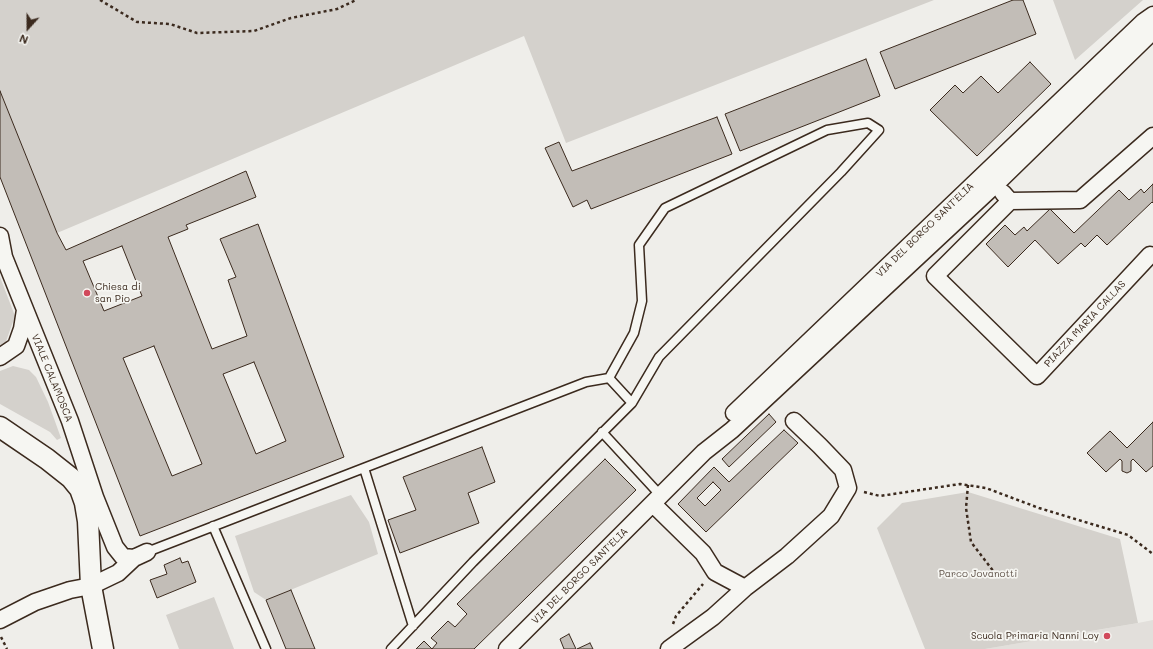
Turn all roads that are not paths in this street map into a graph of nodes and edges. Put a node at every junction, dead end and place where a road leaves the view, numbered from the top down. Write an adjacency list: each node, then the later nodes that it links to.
1 (1153, 15): 4 (street, VIA DEL BORGO SANT'ELIA)
2 (1153, 31): 5 (street, VIA DEL BORGO SANT'ELIA)
3 (1153, 136): 6 (street)
4 (984, 173): 5 (street); 18 (street, VIA DEL BORGO SANT'ELIA)
5 (996, 184): 6 (street); 9 (street, VIA DEL BORGO SANT'ELIA)
6 (1010, 201): 10 (street)
7 (0, 236): 11 (street, VIALE CALAMOSCA)
8 (1150, 255): 10 (street, PIAZZA MARIA CALLAS)
9 (917, 258): 10 (street, PIAZZA MARIA CALLAS); 18 (street, VIA DEL BORGO SANT'ELIA)
10 (934, 276)
11 (25, 310): 12 (street); 20 (street, VIALE CALAMOSCA)
12 (0, 357)
13 (609, 378): 14 (lane); 14 (lane); 19 (lane)
14 (632, 402): 17 (lane)
15 (794, 421): 26 (street)
16 (0, 427): 22 (street)
17 (602, 432): 21 (lane); 28 (lane)
18 (704, 452): 21 (street, VIA DEL BORGO SANT'ELIA)
19 (364, 468): 23 (lane); 28 (lane)
20 (95, 497): 22 (street); 24 (street, VIALE CALAMOSCA)
21 (657, 500): 26 (street); 32 (street, VIA DEL BORGO SANT'ELIA)
22 (88, 521): 25 (street)
23 (213, 526): 24 (lane); 30 (lane)
24 (140, 555): 25 (street)
25 (91, 586): 27 (street); 29 (street)
26 (745, 588): 33 (street)
27 (0, 620)
28 (413, 626): 31 (lane)
29 (103, 649)
30 (266, 649)
31 (391, 649)
32 (507, 649)
33 (669, 649)

